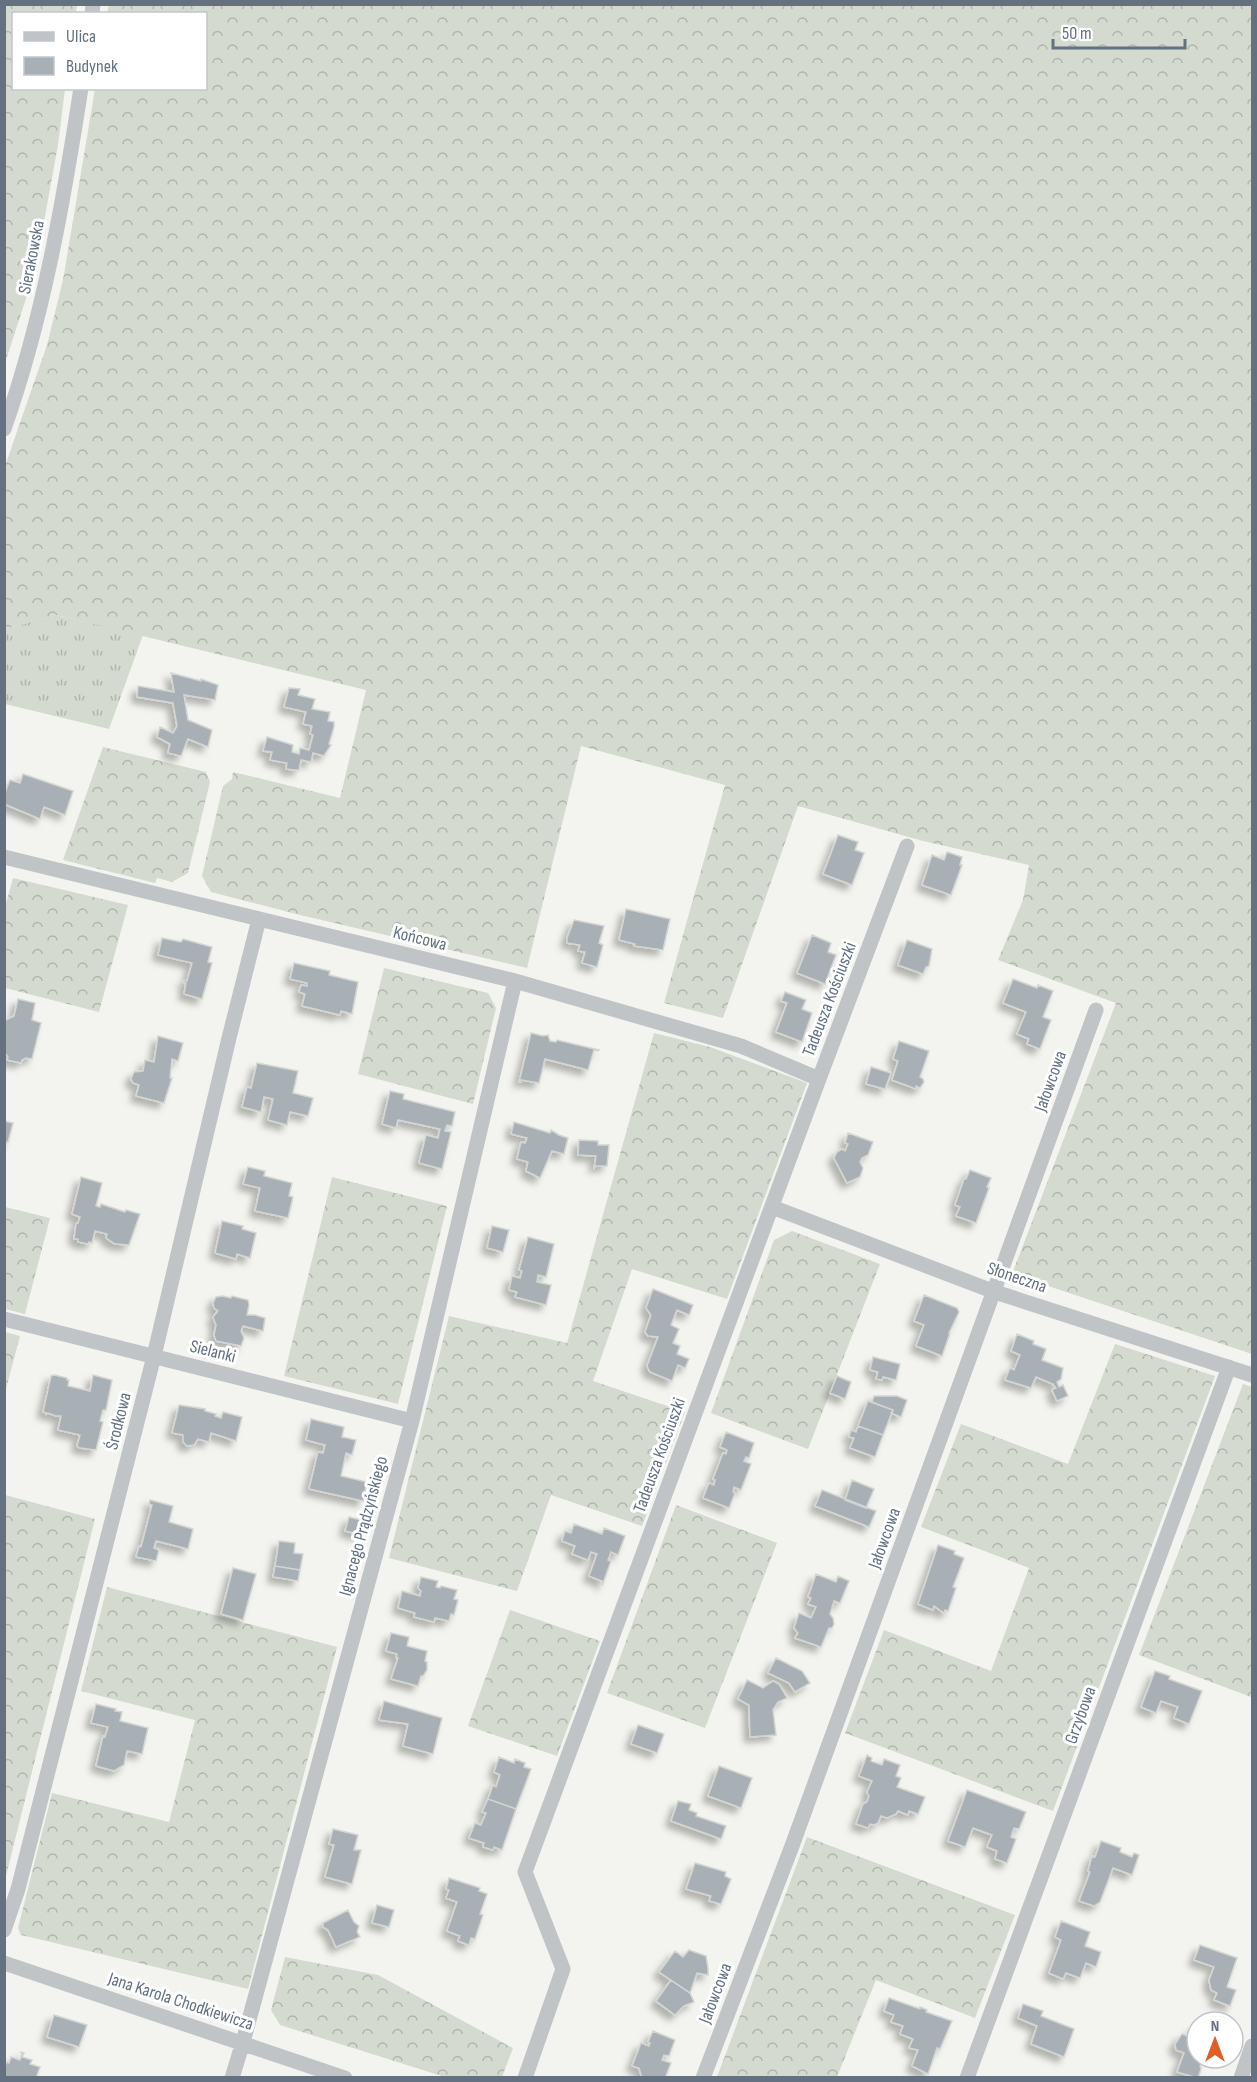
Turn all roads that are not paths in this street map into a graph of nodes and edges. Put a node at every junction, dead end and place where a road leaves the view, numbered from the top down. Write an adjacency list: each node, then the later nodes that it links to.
1 (81, 90): 2 (street, Sierakowska)
2 (4, 429)
3 (908, 846): 8 (street, Tadeusza Kościuszki)
4 (4, 857): 5 (street, Końcowa)
5 (259, 919): 6 (street, Końcowa); 12 (street, Środkowa)
6 (515, 981): 8 (street, Końcowa); 15 (street, Ignacego Prądzyńskiego)
7 (1096, 1010): 10 (street, Jałowcowa)
8 (819, 1078): 9 (street, Tadeusza Kościuszki)
9 (772, 1207): 10 (street, Słoneczna); 22 (street, Tadeusza Kościuszki)
10 (995, 1292): 13 (street, Słoneczna); 23 (street, Jałowcowa)
11 (4, 1319): 12 (street, Sielanki)
12 (154, 1356): 15 (street, Sielanki); 16 (street, Środkowa)
13 (1229, 1367): 14 (street, Słoneczna); 24 (street, Grzybowa)
14 (1252, 1375)
15 (412, 1421): 18 (street, Ignacego Prądzyńskiego)
16 (4, 1930)
17 (4, 1963): 18 (street, Jana Karola Chodkiewicza)
18 (243, 2042): 20 (street, Ignacego Prądzyńskiego); 21 (street, Jana Karola Chodkiewicza)
19 (1252, 2046): 25 (street)
20 (232, 2078)
21 (345, 2078)
22 (525, 2078)
23 (703, 2078)
24 (967, 2078)
25 (1240, 2078)

